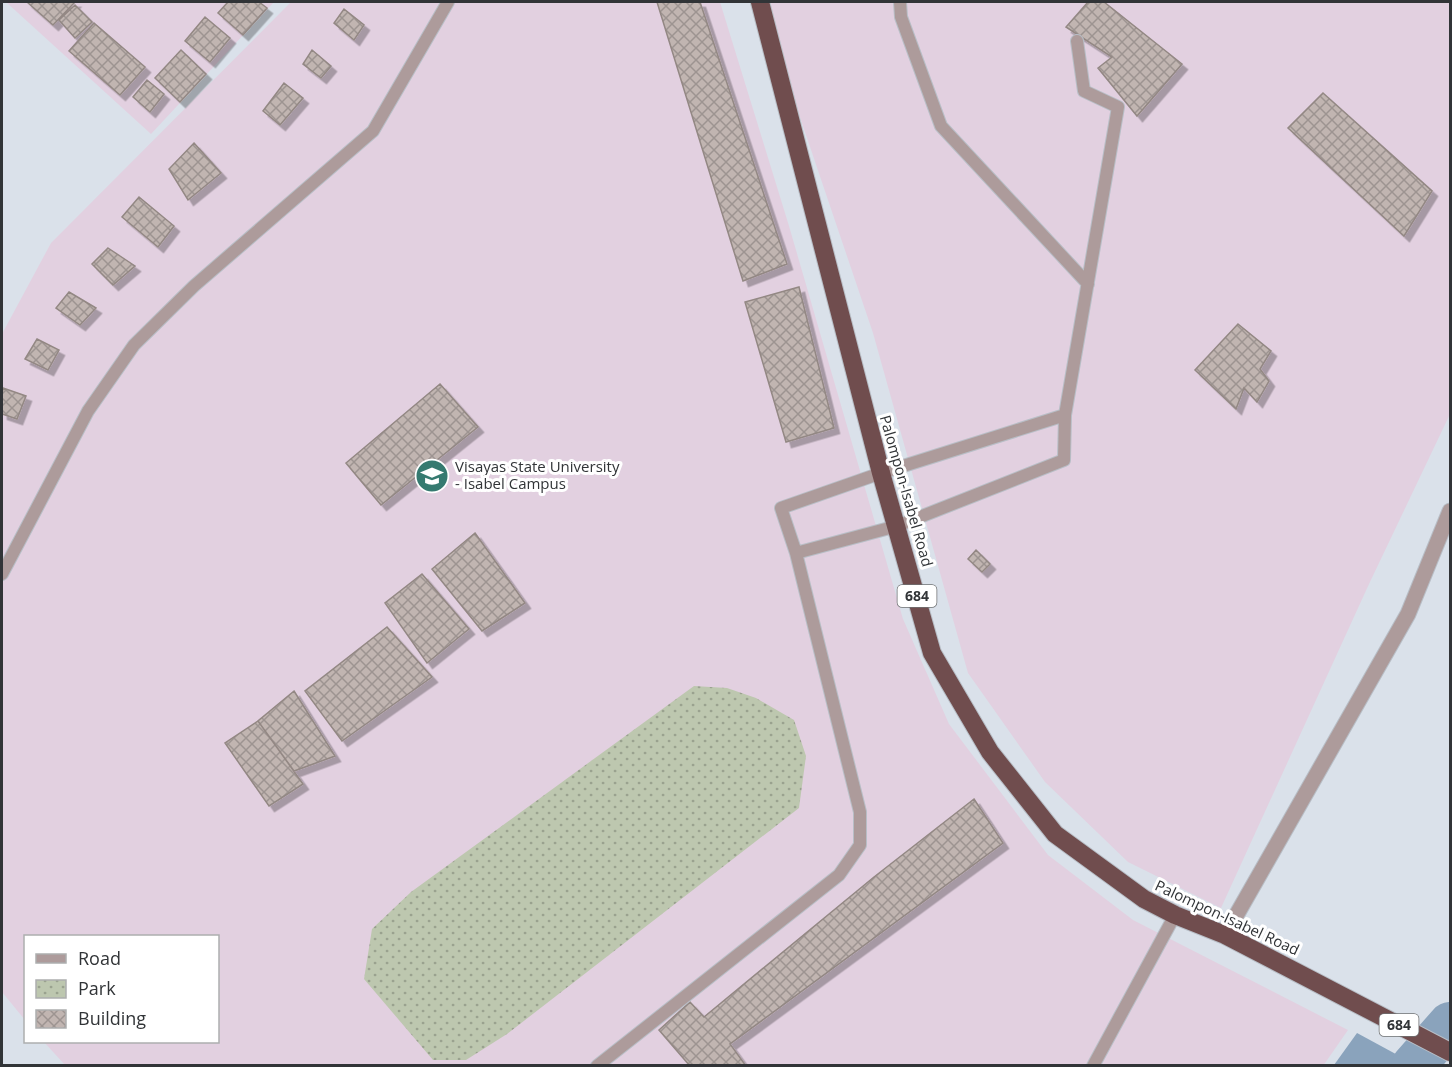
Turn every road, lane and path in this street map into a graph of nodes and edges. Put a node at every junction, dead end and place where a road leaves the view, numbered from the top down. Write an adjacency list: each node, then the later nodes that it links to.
1 (448, 2): 11 (lane)
2 (760, 2): 7 (highway, Palompon-Isabel Road / 684)
3 (900, 2): 5 (lane)
4 (1077, 41): 5 (lane)
5 (1088, 284): 6 (lane)
6 (1065, 415): 7 (lane); 9 (lane)
7 (881, 473): 9 (highway, Palompon-Isabel Road / 684); 10 (lane)
8 (1450, 511): 13 (street)
9 (897, 526): 10 (lane); 12 (highway, Palompon-Isabel Road / 684)
10 (796, 553): 15 (lane)
11 (2, 574)
12 (1175, 915): 13 (highway, Palompon-Isabel Road / 684); 16 (lane)
13 (1226, 935): 14 (highway, Palompon-Isabel Road / 684)
14 (1450, 1052)
15 (597, 1065)
16 (1093, 1065)

